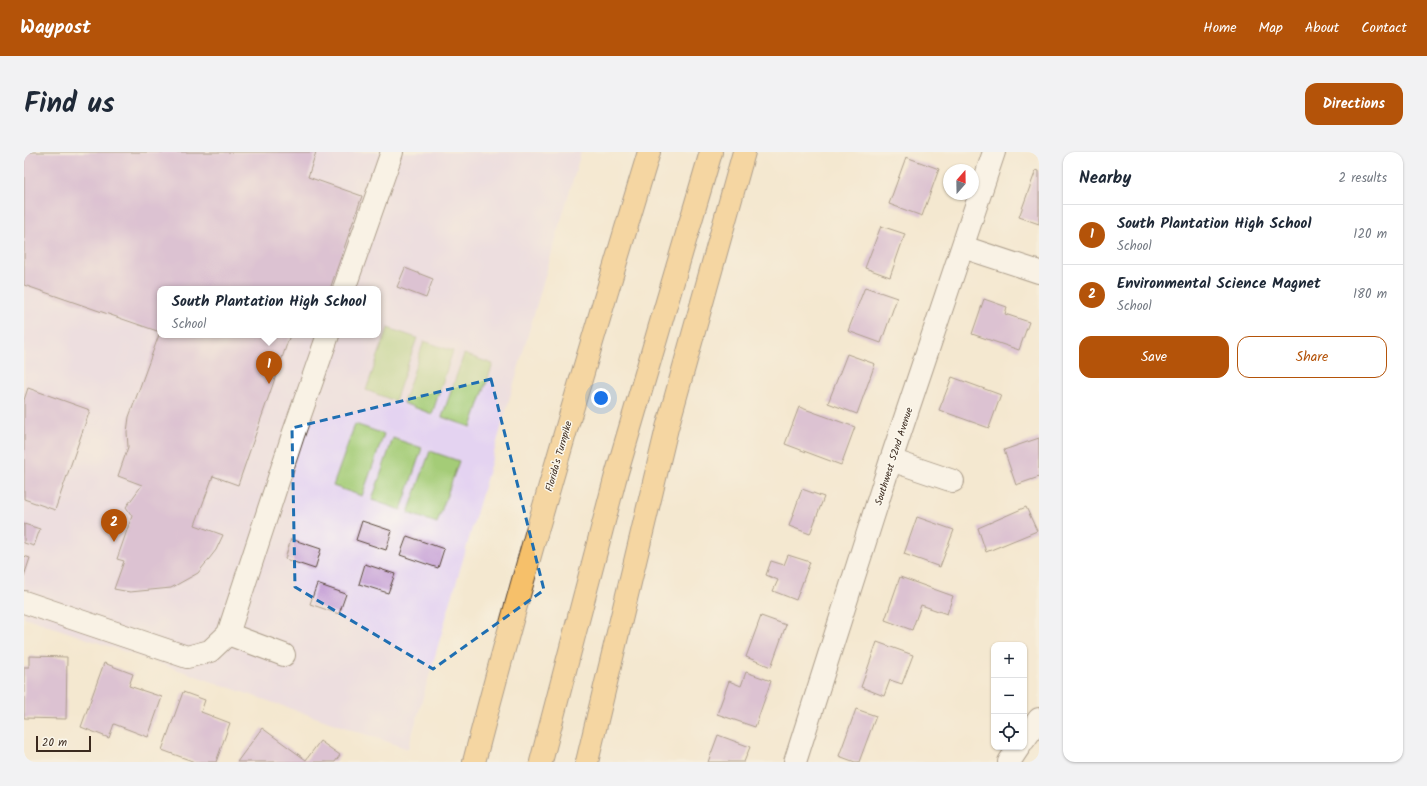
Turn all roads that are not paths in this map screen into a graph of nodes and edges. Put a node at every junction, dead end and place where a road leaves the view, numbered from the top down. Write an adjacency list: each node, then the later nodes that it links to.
1 (392, 152): 8 (street)
2 (649, 152): 15 (highway, Florida's Turnpike)
3 (711, 152): 21 (highway)
4 (744, 152): 22 (highway)
5 (994, 152): 6 (street, Southwest 52nd Avenue)
6 (963, 247): 7 (street); 10 (street, Southwest 52nd Avenue)
7 (1039, 272)
8 (345, 286)
9 (327, 338): 13 (street)
10 (891, 460): 11 (street); 23 (street, Southwest 52nd Avenue)
11 (953, 481)
12 (24, 602): 13 (street)
13 (228, 634): 14 (street)
14 (284, 655)
15 (490, 698): 19 (highway, Florida's Turnpike); 20 (highway)
16 (1039, 719): 17 (street)
17 (1027, 736)
18 (1017, 750): 24 (street)
19 (474, 762)
20 (490, 762)
21 (542, 762)
22 (587, 762)
23 (795, 762)
24 (1009, 762)

